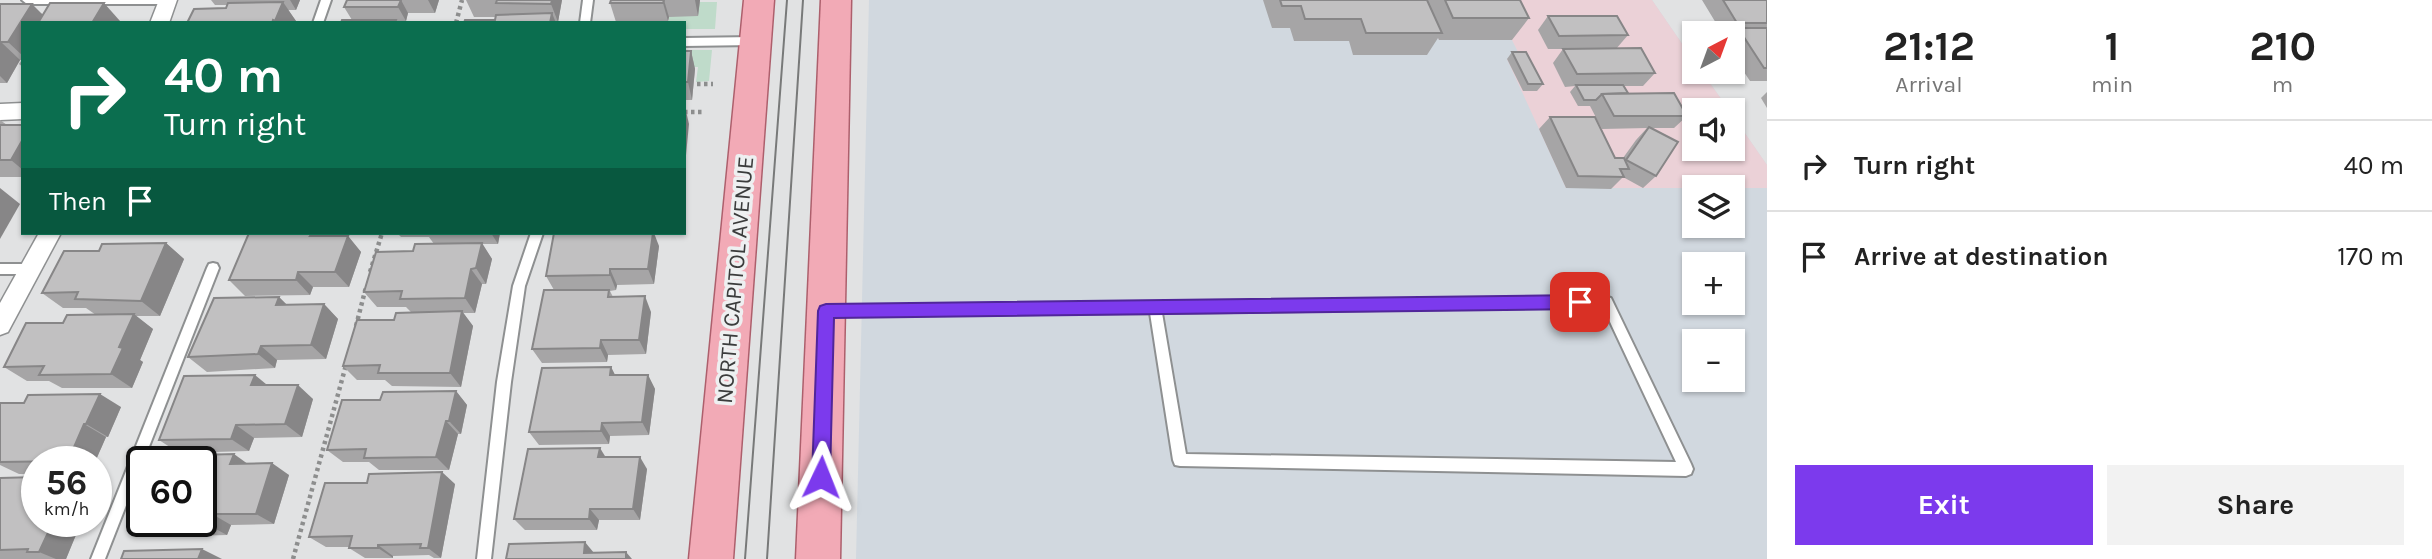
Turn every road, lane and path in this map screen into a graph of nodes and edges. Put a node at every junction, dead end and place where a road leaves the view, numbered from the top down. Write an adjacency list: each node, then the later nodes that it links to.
1 (27, 0): 2 (lane)
2 (168, 0): 8 (street)
3 (326, 0): 9 (lane)
4 (463, 0): 10 (path)
5 (588, 0): 11 (lane)
6 (759, 0): 12 (main road, NORTH CAPITOL AVENUE)
7 (836, 0): 27 (main road)
8 (160, 21)
9 (319, 21)
10 (457, 21)
11 (585, 21)
12 (756, 41): 13 (lane); 34 (main road, NORTH CAPITOL AVENUE)
13 (686, 42)
14 (697, 84): 15 (path)
15 (713, 84)
16 (21, 111): 17 (street)
17 (0, 112)
18 (686, 112): 19 (path)
19 (704, 112)
20 (49, 235): 23 (street)
21 (381, 235): 29 (path)
22 (536, 235): 33 (lane)
23 (30, 268): 25 (lane); 28 (street)
24 (213, 268): 31 (lane)
25 (0, 269)
26 (1155, 307): 26 (lane); 27 (lane)
27 (826, 311): 35 (main road)
28 (0, 325)
29 (353, 338)
30 (349, 351): 32 (path)
31 (98, 559)
32 (293, 559)
33 (484, 559)
34 (712, 559)
35 (818, 559)

